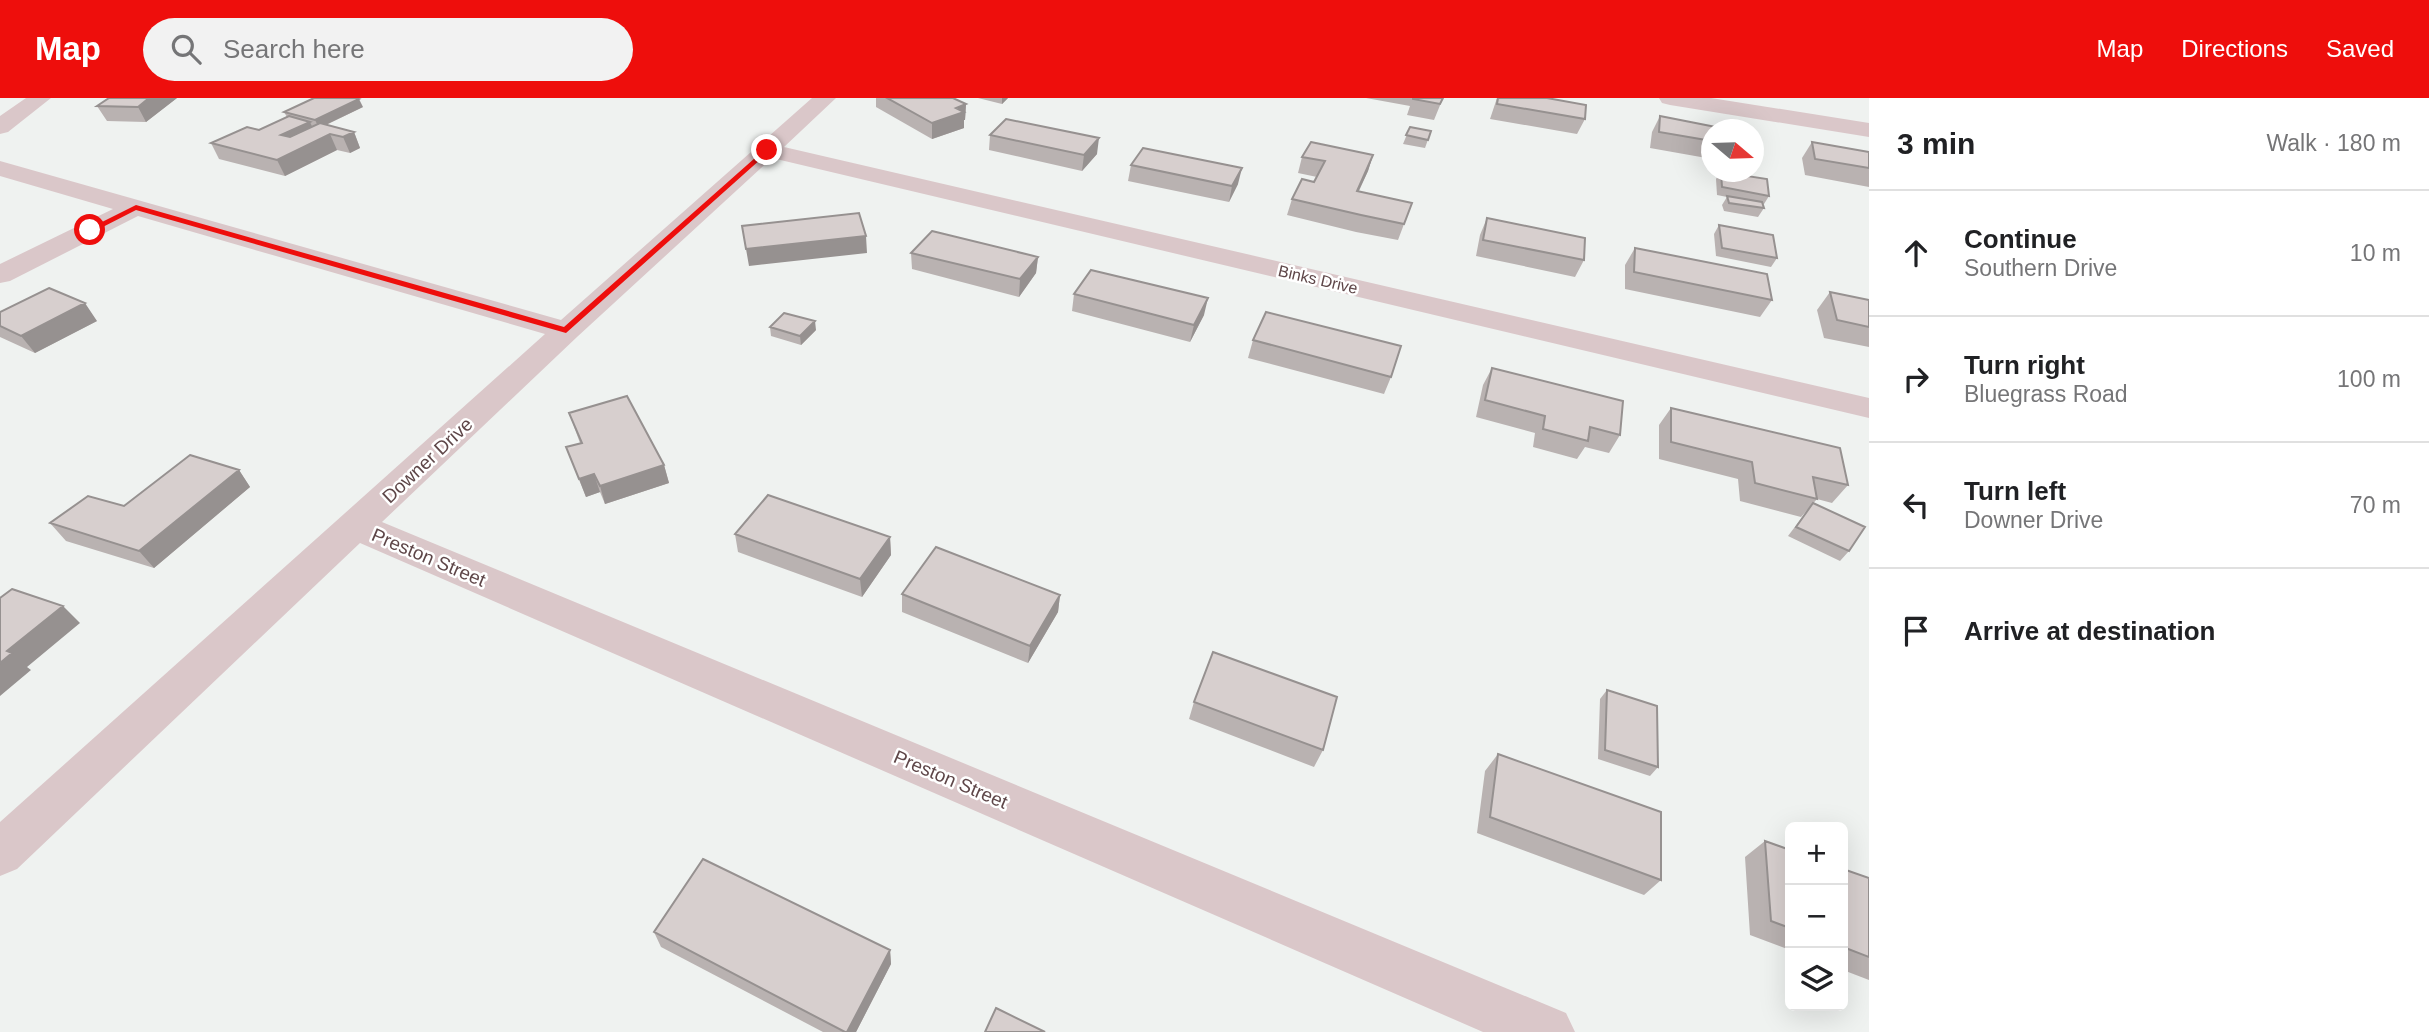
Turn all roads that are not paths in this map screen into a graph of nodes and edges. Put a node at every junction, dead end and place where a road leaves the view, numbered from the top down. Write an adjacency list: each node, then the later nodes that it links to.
1 (40, 98): 4 (street)
2 (825, 98): 6 (street, Downer Drive)
3 (1670, 98): 5 (street)
4 (0, 127)
5 (1869, 130)
6 (767, 150): 10 (street, Downer Drive); 11 (street, Binks Drive)
7 (0, 168): 8 (street)
8 (136, 208): 9 (street); 10 (street)
9 (0, 275)
10 (566, 331): 12 (street, Downer Drive)
11 (1869, 408)
12 (355, 526): 13 (street, Downer Drive); 14 (street, Preston Street)
13 (0, 853)
14 (1547, 1032)

